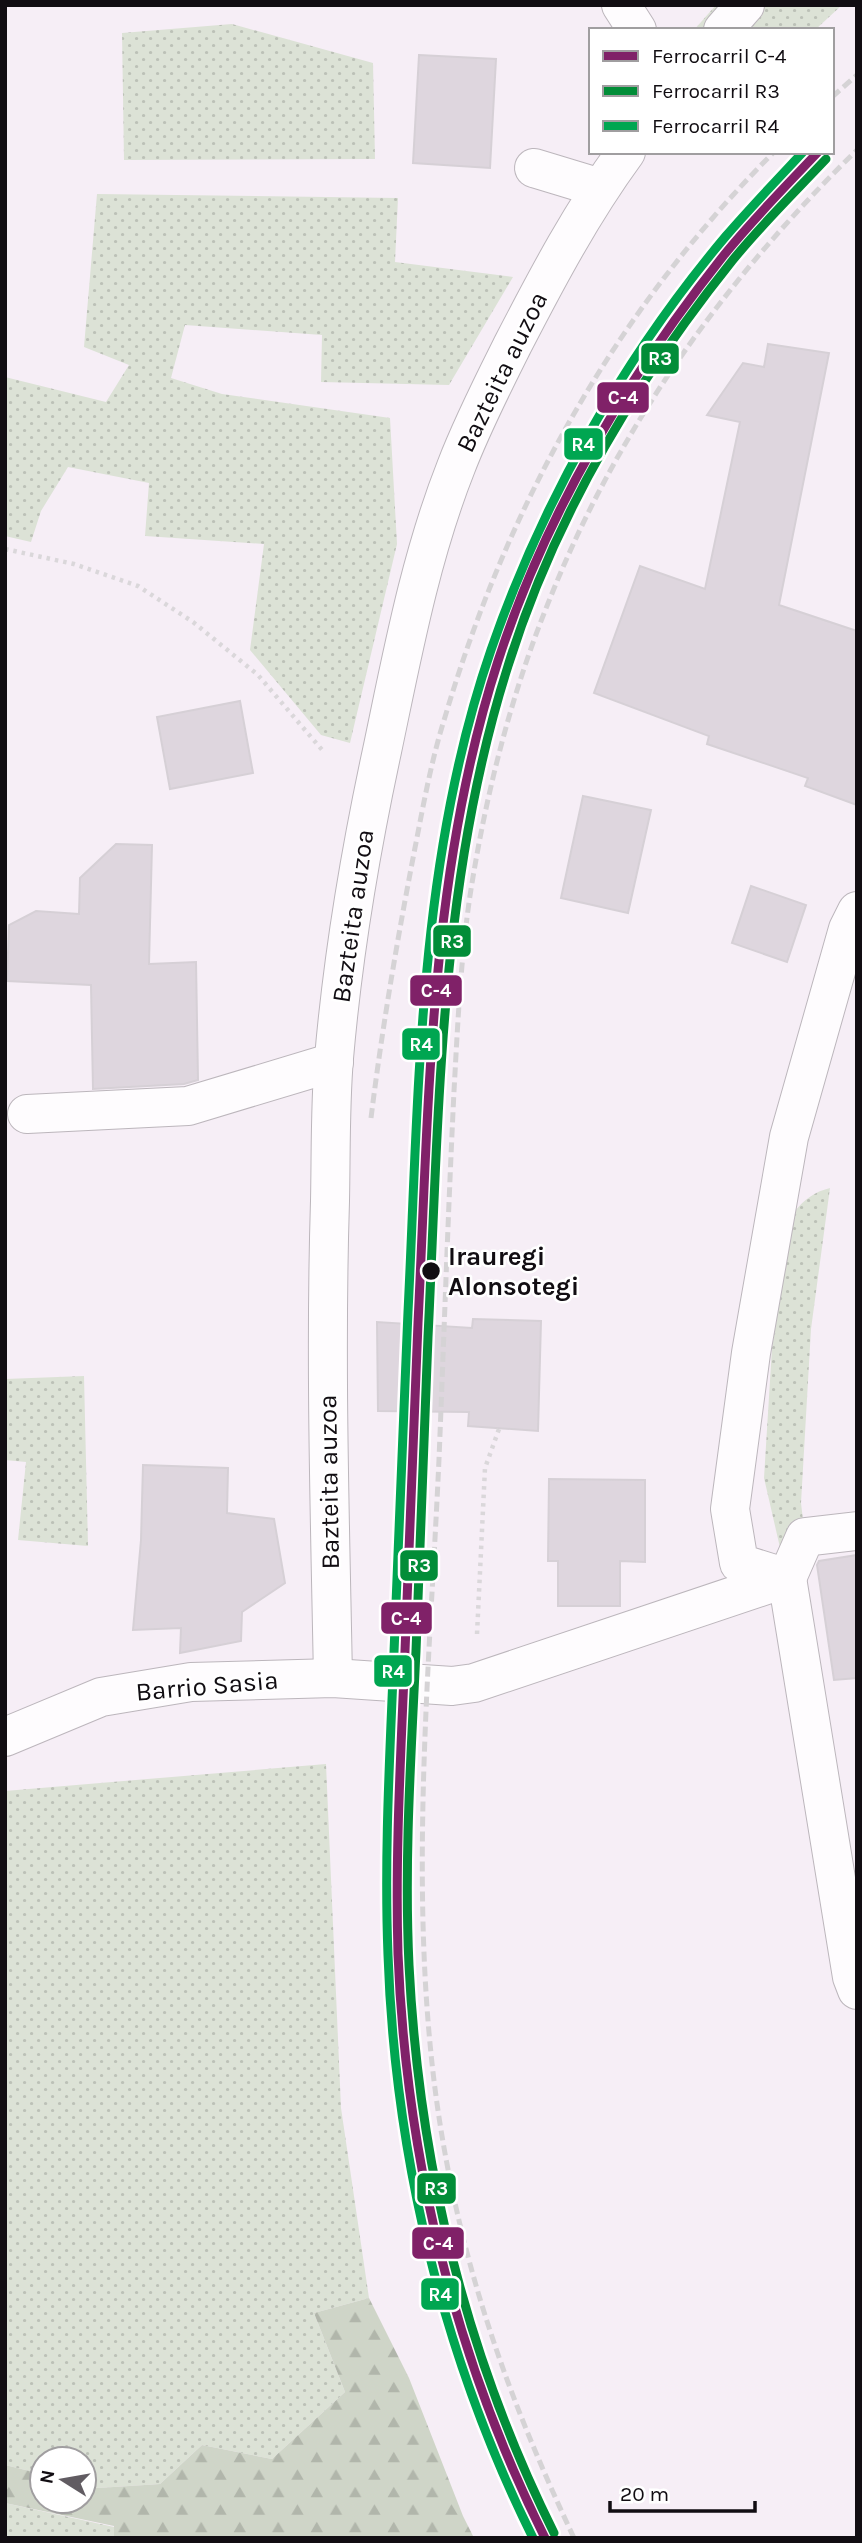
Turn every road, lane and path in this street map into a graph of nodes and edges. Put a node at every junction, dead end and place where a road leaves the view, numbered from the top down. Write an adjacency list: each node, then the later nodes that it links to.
1 (621, 5): 3 (street)
2 (745, 5): 4 (street)
3 (636, 28)
4 (725, 28)
5 (625, 154): 7 (street, Bazteita auzoa)
6 (534, 168): 7 (street)
7 (600, 188): 11 (street, Bazteita auzoa)
8 (5, 549): 9 (path)
9 (323, 751)
10 (857, 911): 15 (street)
11 (334, 1062): 12 (street); 16 (street, Bazteita auzoa)
12 (27, 1114)
13 (499, 1429): 17 (path)
14 (857, 1531): 15 (street)
15 (787, 1578): 17 (street); 19 (street)
16 (333, 1678): 17 (street); 18 (street, Barrio Sasia)
17 (474, 1684)
18 (5, 1737)
19 (856, 1988)

